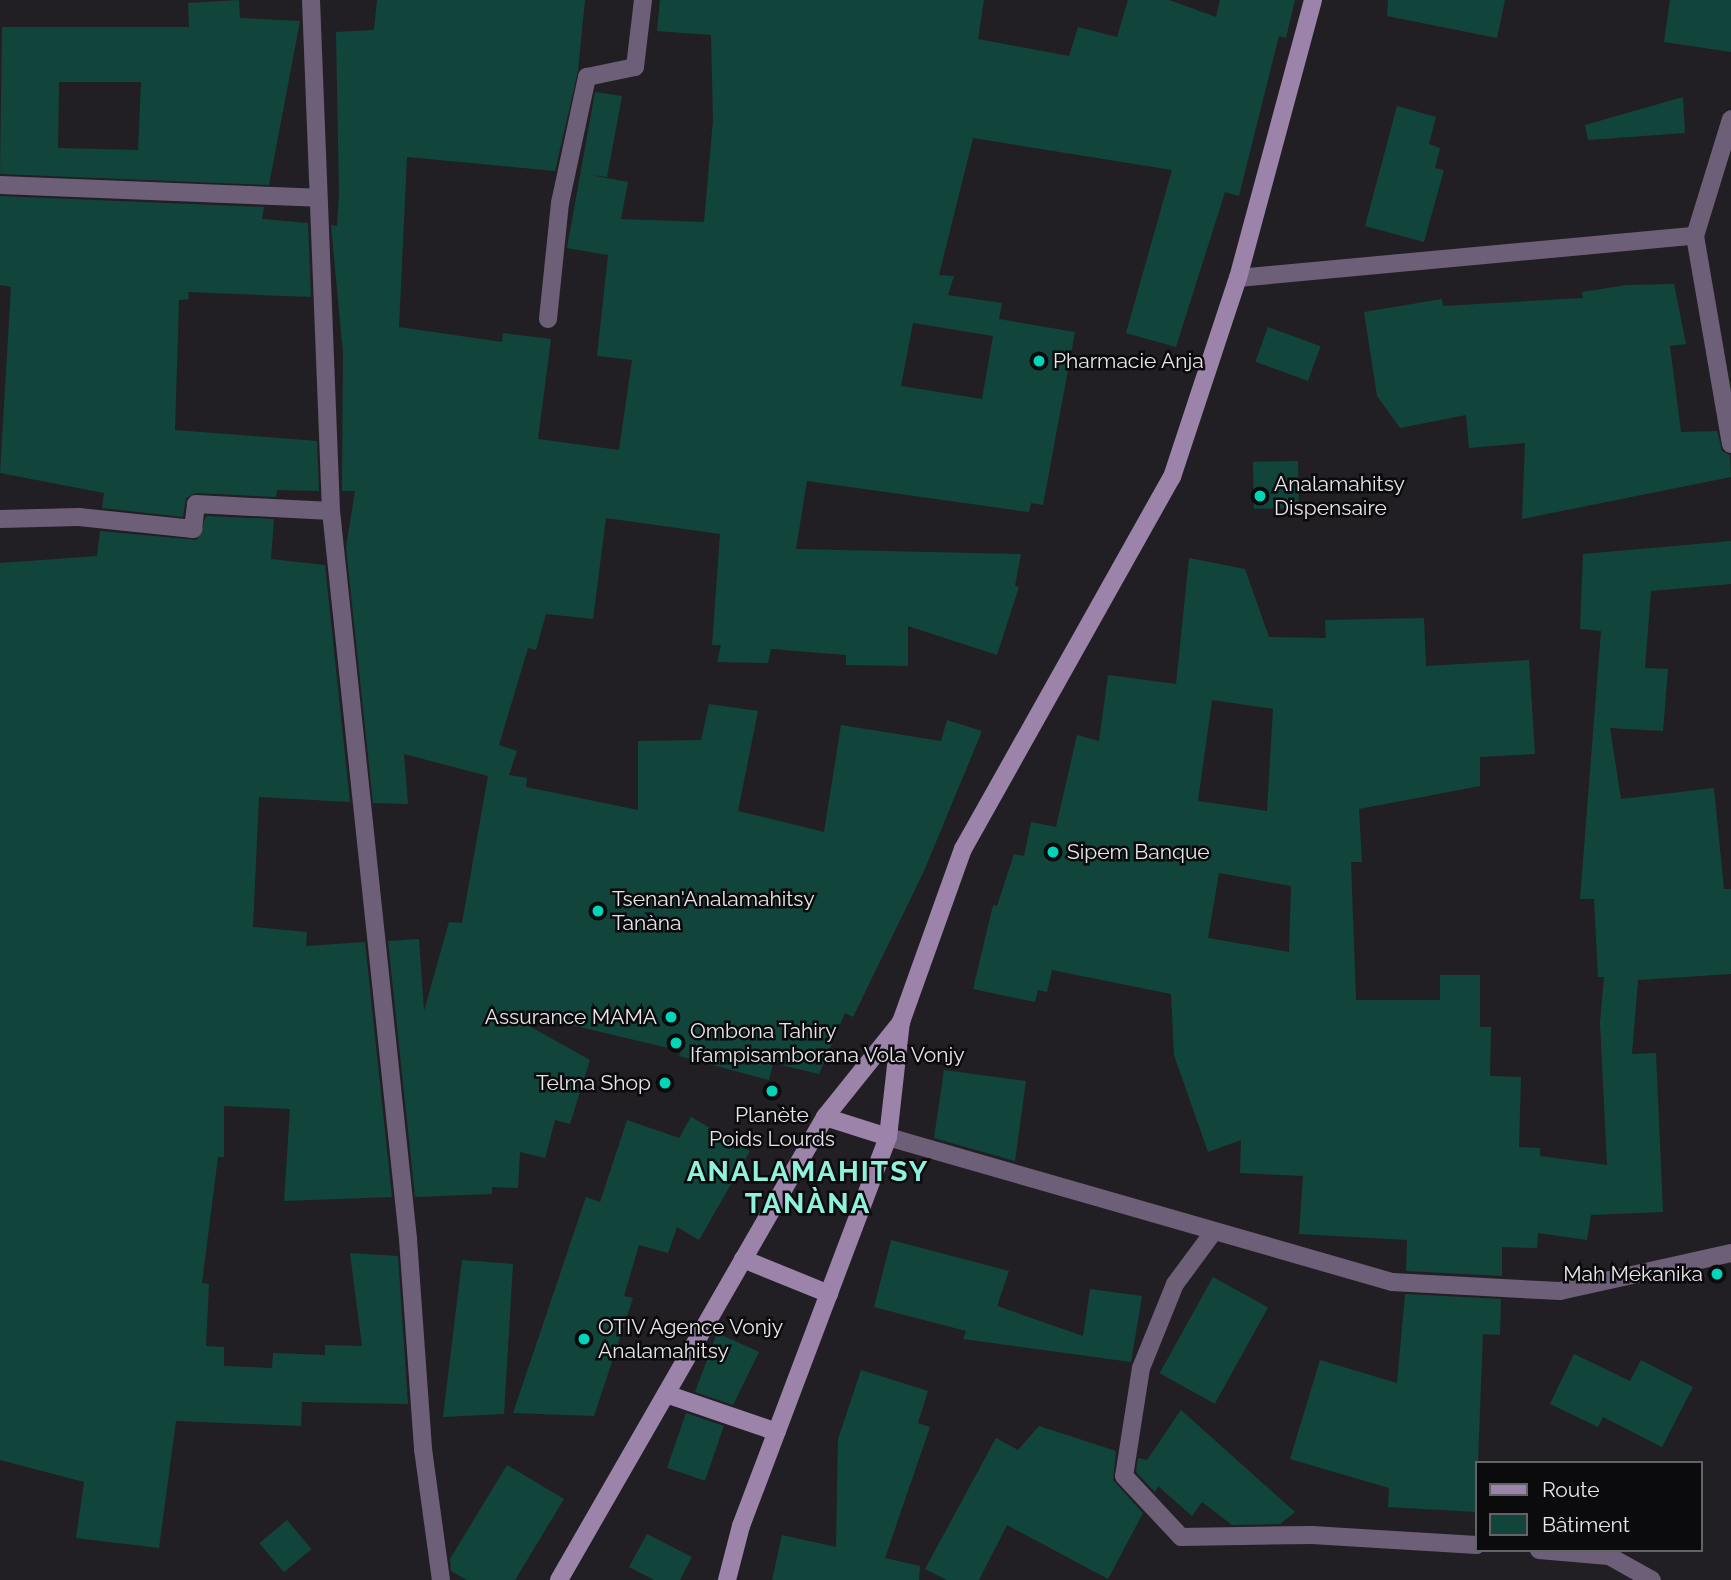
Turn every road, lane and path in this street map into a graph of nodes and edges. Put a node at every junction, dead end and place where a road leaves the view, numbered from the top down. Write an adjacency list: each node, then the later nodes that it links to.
1 (311, 0): 6 (street)
2 (643, 0): 9 (street)
3 (1313, 0): 8 (main road)
4 (1731, 119): 7 (street)
5 (0, 185): 6 (street)
6 (318, 198): 11 (street)
7 (1695, 236): 8 (street); 10 (street)
8 (1238, 278): 13 (main road)
9 (548, 319)
10 (1731, 444)
11 (331, 511): 12 (street); 24 (street)
12 (0, 519)
13 (901, 1021): 14 (main road); 15 (main road)
14 (825, 1117): 15 (main road); 18 (main road)
15 (888, 1137): 16 (street); 19 (main road)
16 (1212, 1234): 17 (street); 22 (street)
17 (1731, 1253)
18 (743, 1259): 19 (main road); 20 (main road)
19 (829, 1294): 21 (main road)
20 (666, 1394): 21 (main road); 25 (main road)
21 (776, 1432): 26 (main road)
22 (1476, 1545)
23 (1562, 1552): 27 (street)
24 (441, 1580)
25 (559, 1580)
26 (727, 1580)
27 (1651, 1580)

